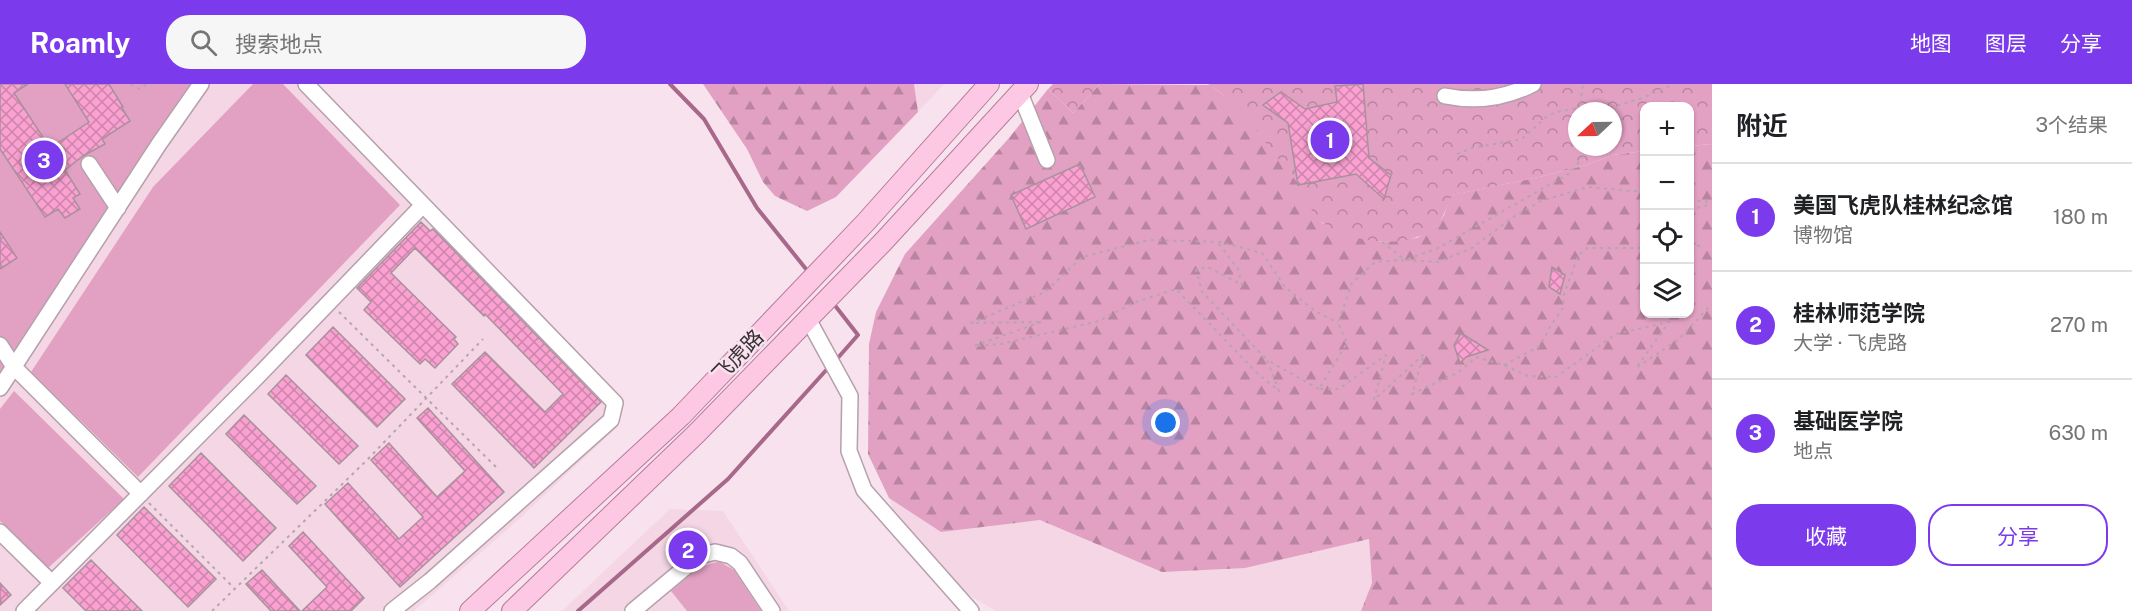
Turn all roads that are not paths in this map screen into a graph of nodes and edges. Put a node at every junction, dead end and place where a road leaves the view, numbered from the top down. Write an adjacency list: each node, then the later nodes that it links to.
1 (201, 84): 10 (street)
2 (306, 84): 9 (street)
3 (990, 84): 20 (main road, 飞虎路)
4 (1533, 84): 6 (street)
5 (1024, 88): 7 (street); 11 (main road, 飞虎路)
6 (1445, 96)
7 (1047, 160)
8 (89, 164): 10 (street)
9 (423, 205): 15 (street); 19 (street)
10 (118, 208): 13 (street)
11 (808, 319): 21 (main road, 飞虎路); 24 (street)
12 (0, 345): 13 (street)
13 (14, 367): 14 (street); 15 (street)
14 (0, 388)
15 (141, 494): 17 (street)
16 (0, 532): 17 (street)
17 (52, 583): 18 (street)
18 (24, 611)
19 (392, 611)
20 (470, 611)
21 (512, 611)
22 (633, 611): 23 (street)
23 (772, 611)
24 (971, 611)

